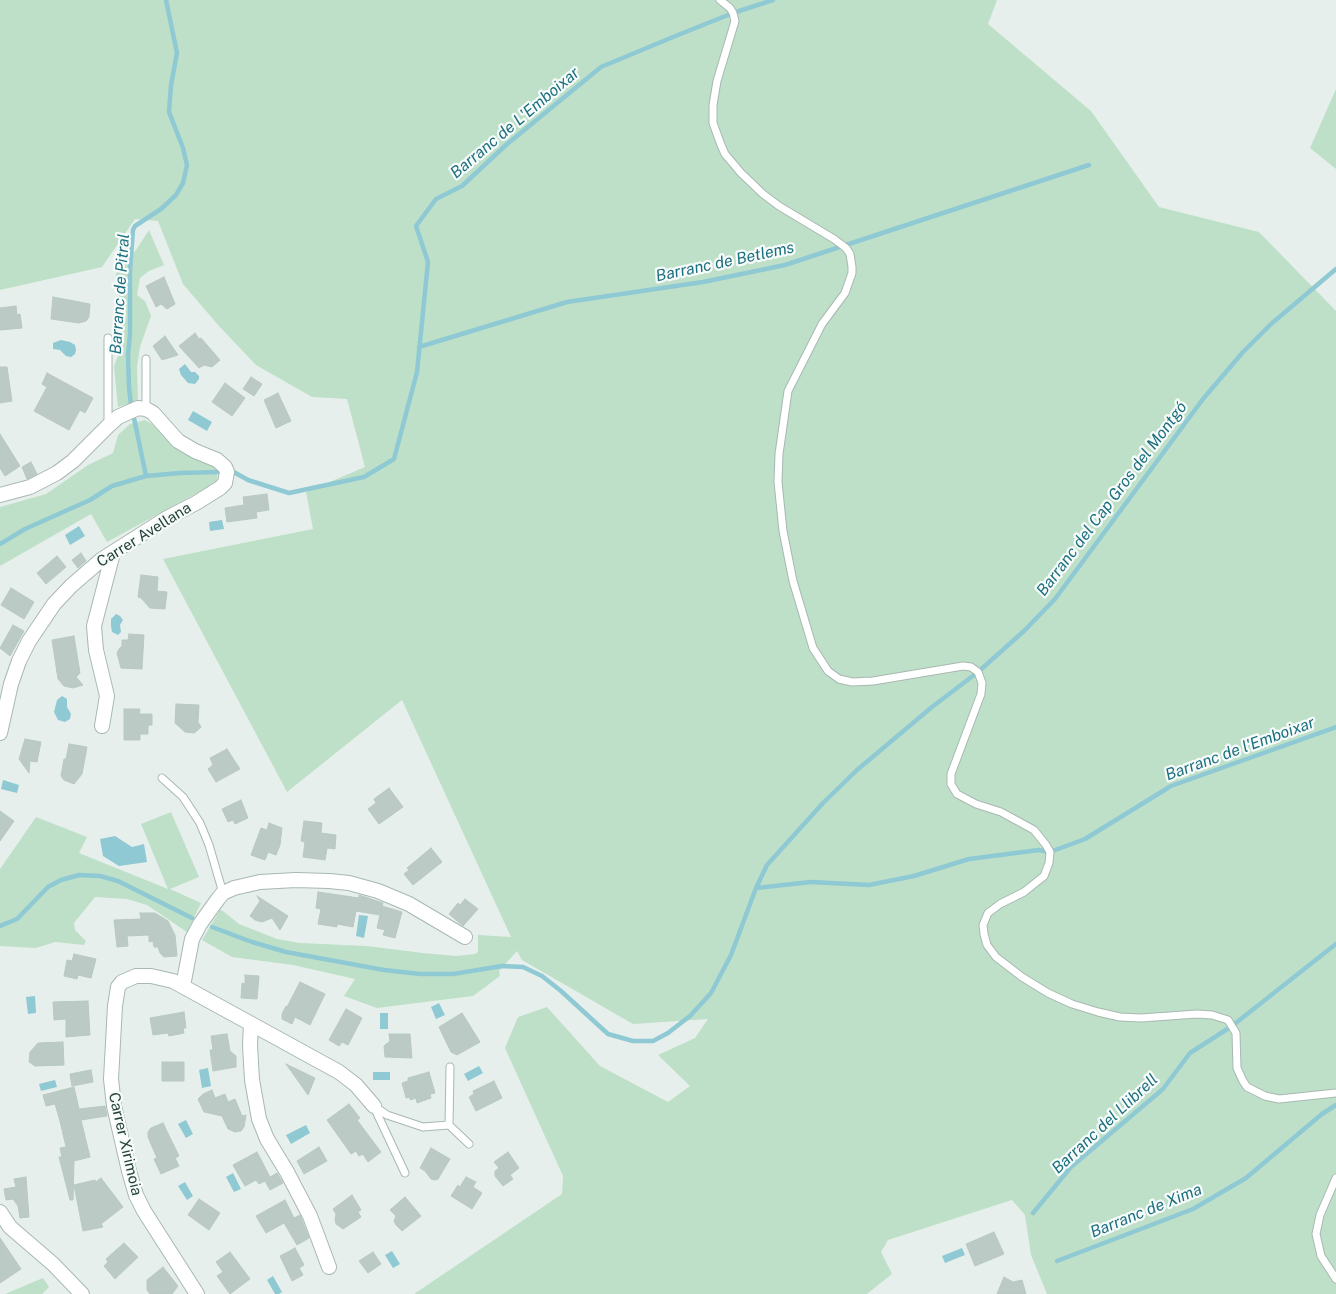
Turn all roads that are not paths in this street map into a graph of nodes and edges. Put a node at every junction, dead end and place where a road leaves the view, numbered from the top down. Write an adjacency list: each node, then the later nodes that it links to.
1 (720, 0): 16 (lane)
2 (108, 338): 5 (lane)
3 (146, 358): 4 (lane)
4 (146, 409): 5 (street); 7 (street, Carrer Avellana)
5 (108, 426): 6 (street)
6 (0, 495)
7 (113, 553): 8 (street); 9 (street, Carrer Avellana)
8 (102, 726)
9 (0, 734)
10 (162, 778): 11 (lane)
11 (223, 893): 12 (street); 13 (street)
12 (465, 937)
13 (183, 986): 14 (street, Carrer Xirimoia); 26 (street, Carrer Xirimoia)
14 (251, 1024): 17 (street, Carrer Xirimoia); 23 (street)
15 (450, 1067): 18 (lane)
16 (1336, 1093)
17 (374, 1106): 18 (lane); 20 (lane, Carrer Xirimoia)
18 (449, 1125): 19 (lane)
19 (469, 1144)
20 (405, 1173)
21 (1336, 1178): 24 (lane)
22 (0, 1212): 25 (street)
23 (329, 1267)
24 (1336, 1279)
25 (82, 1294)
26 (197, 1294)

